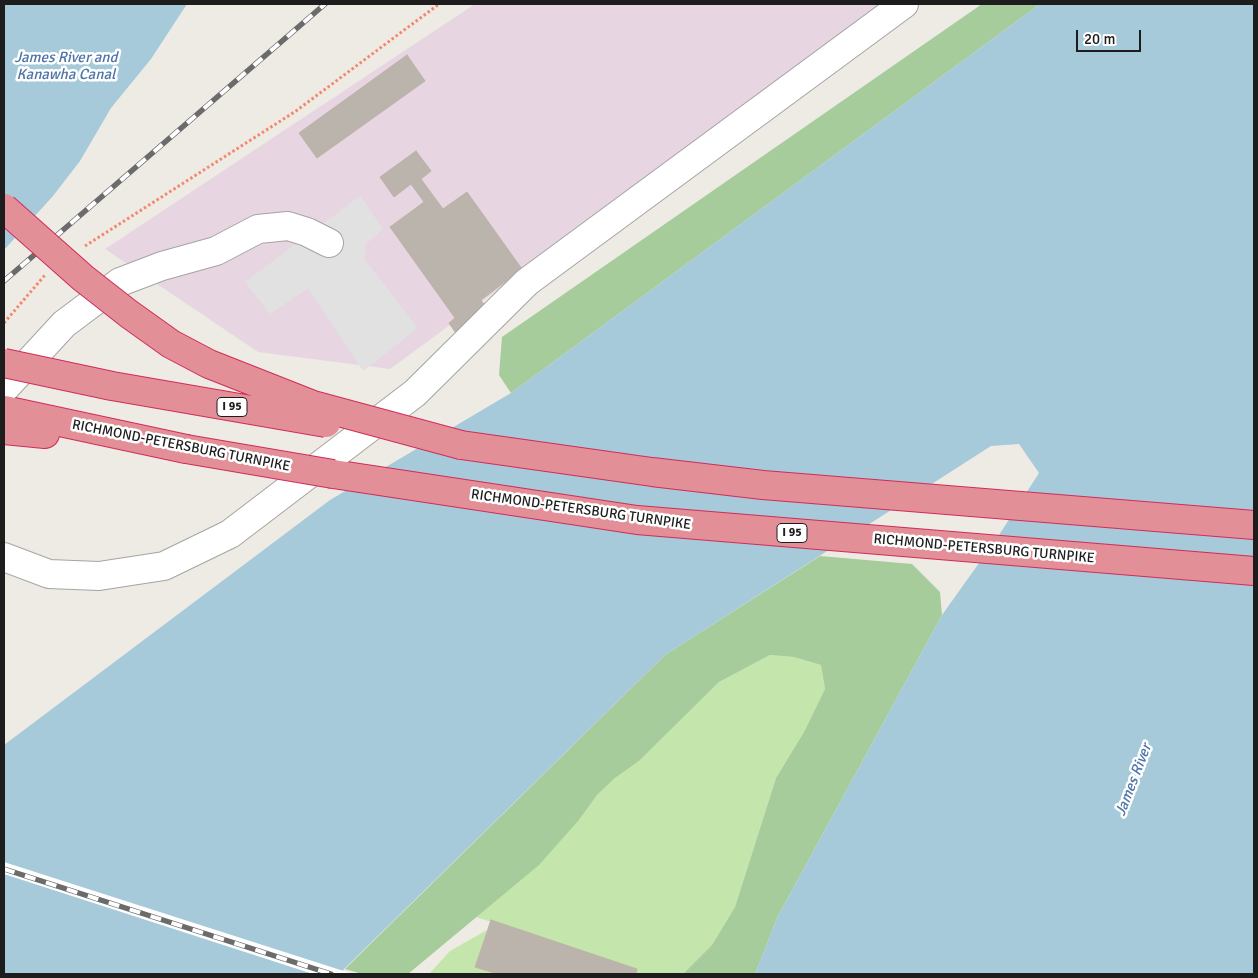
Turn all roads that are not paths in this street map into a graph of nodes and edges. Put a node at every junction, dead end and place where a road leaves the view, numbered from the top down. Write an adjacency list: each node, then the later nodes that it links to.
1 (904, 4): 11 (lane)
2 (4, 208): 8 (highway, bridge)
3 (329, 244): 5 (lane)
4 (4, 364): 8 (highway, I 95, bridge)
5 (4, 389)
6 (4, 410): 9 (highway, RICHMOND-PETERSBURG TURNPIKE / I 95)
7 (4, 430): 9 (highway)
8 (461, 445): 10 (highway, I 95)
9 (186, 449): 12 (highway, RICHMOND-PETERSBURG TURNPIKE / I 95, bridge)
10 (1254, 525)
11 (4, 557)
12 (1254, 572)

